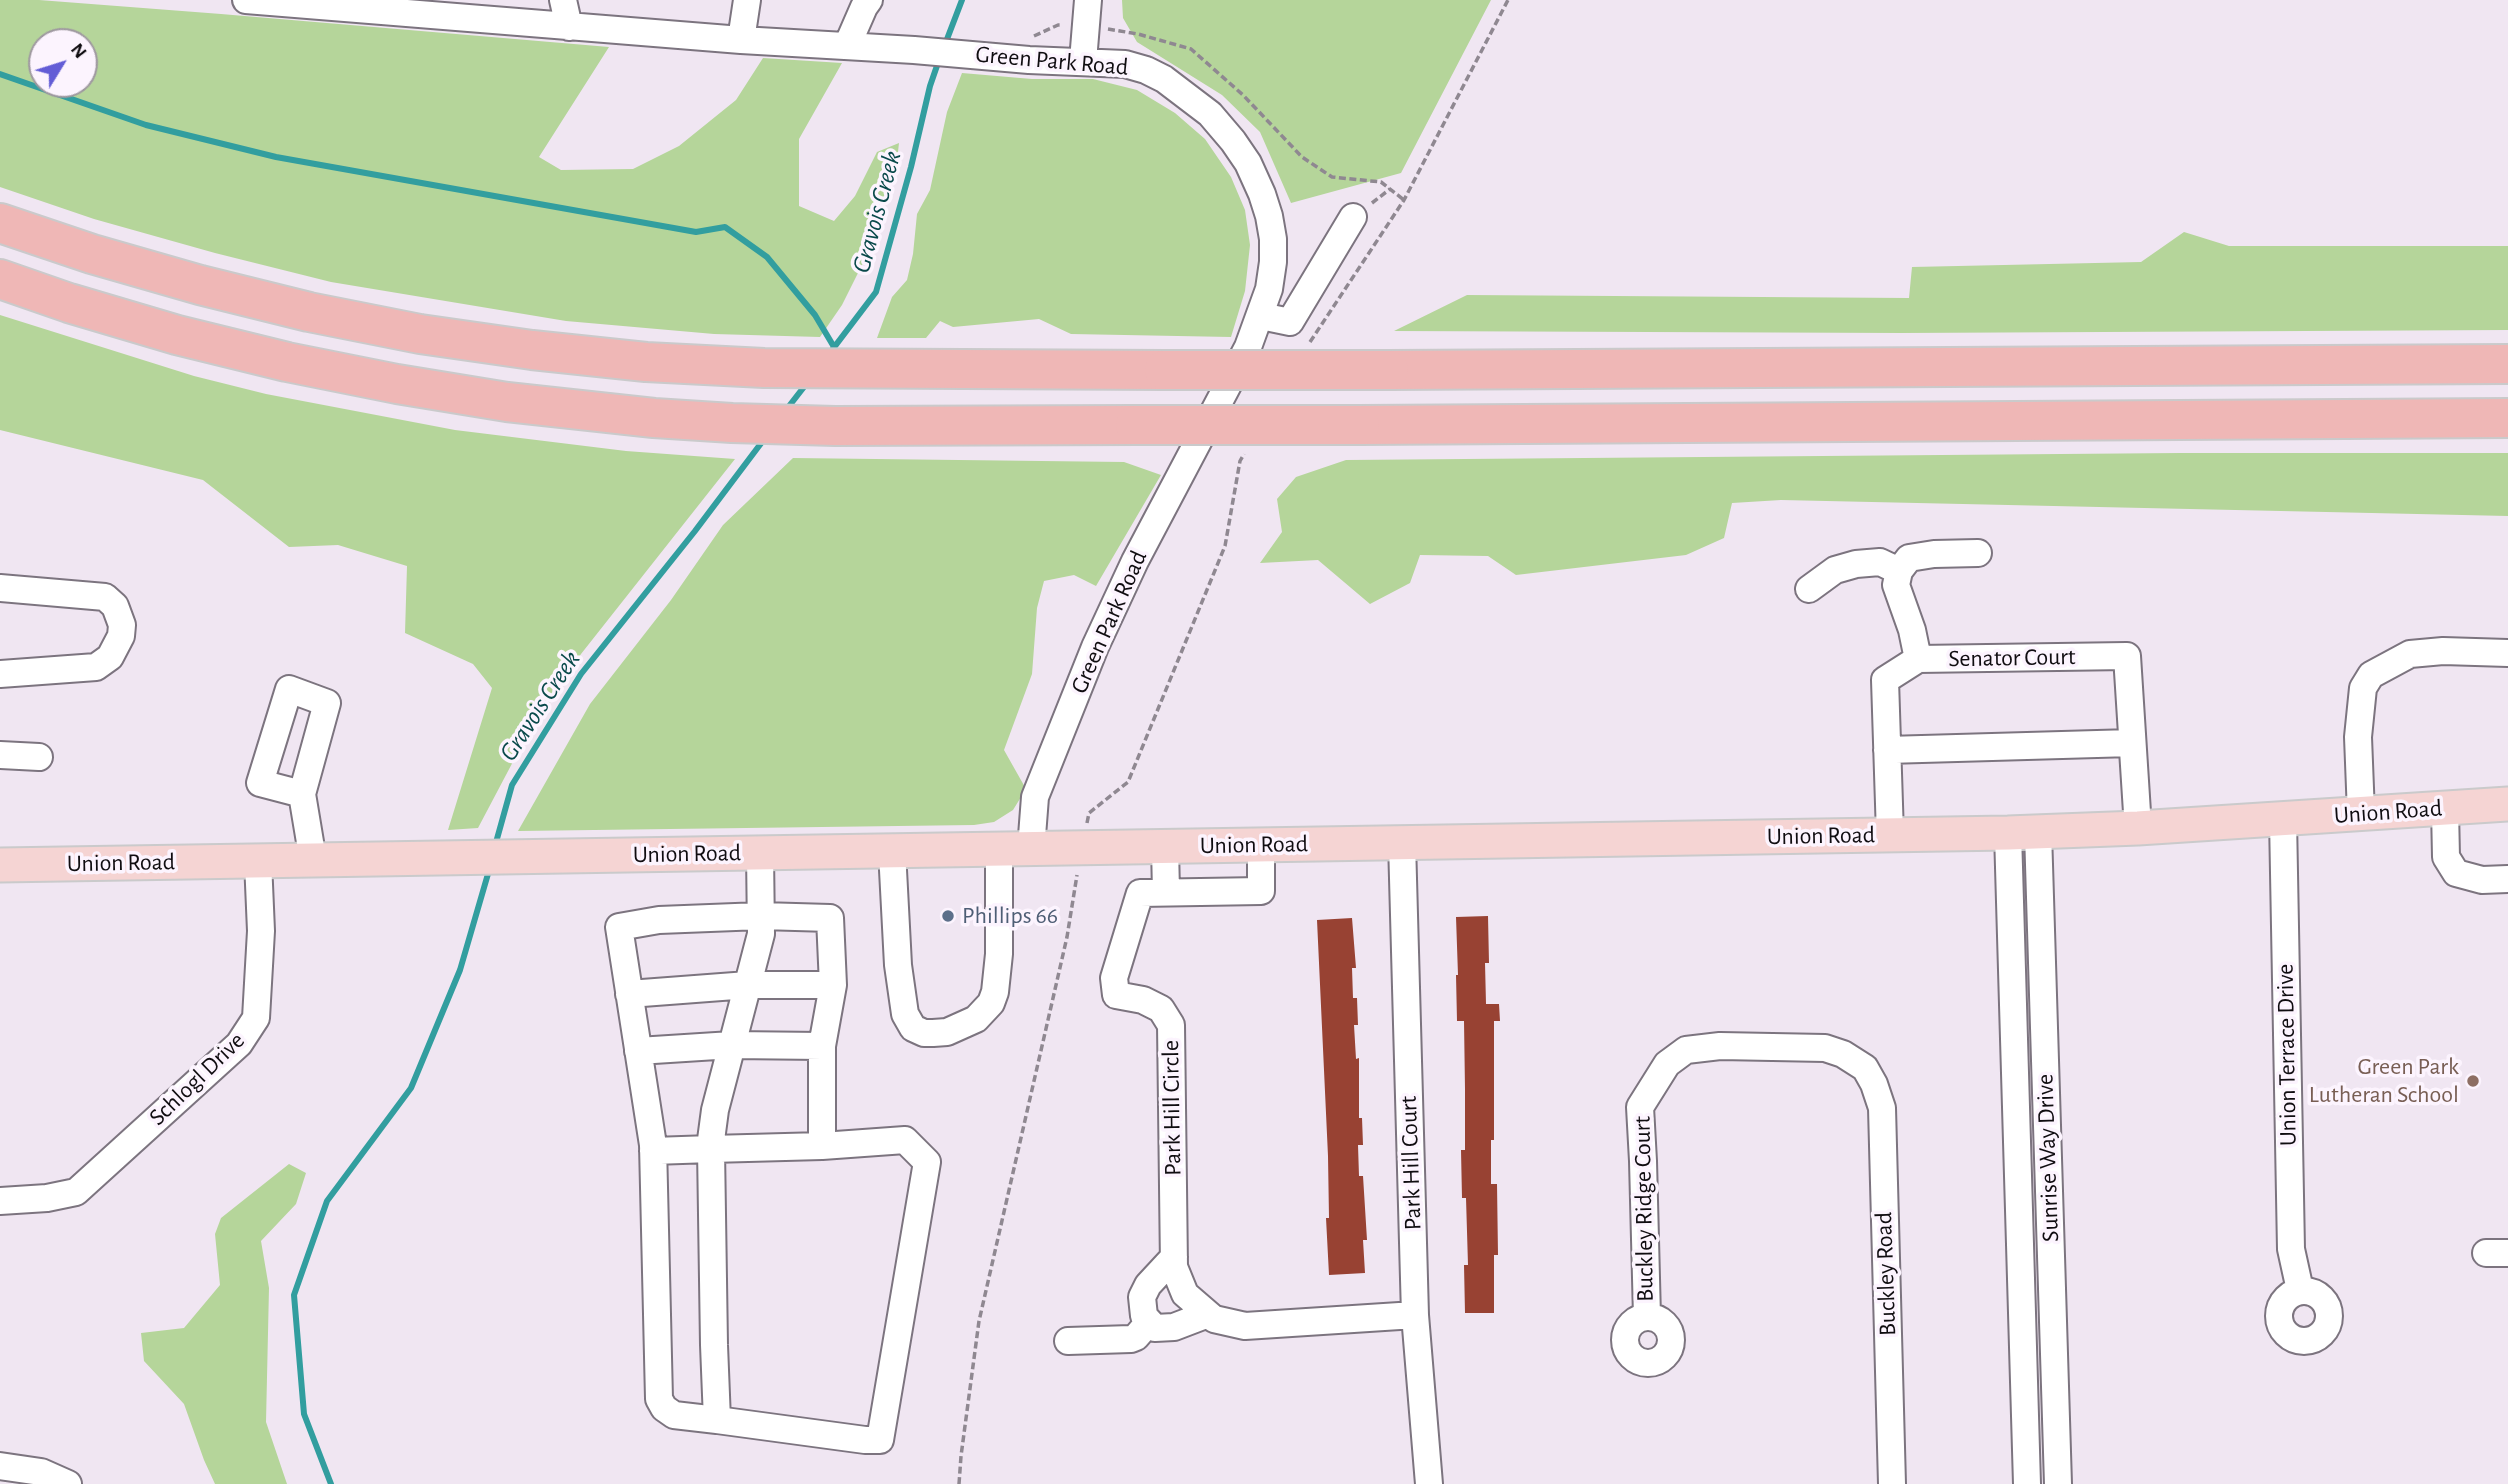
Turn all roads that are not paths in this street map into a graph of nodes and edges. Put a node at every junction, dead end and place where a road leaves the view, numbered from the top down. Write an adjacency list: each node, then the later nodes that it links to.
1 (246, 0): 6 (street, Green Park Road)
2 (563, 0): 6 (street)
3 (747, 0): 7 (street)
4 (869, 0): 8 (street)
5 (1087, 13): 9 (street)
6 (569, 27): 7 (street, Green Park Road)
7 (741, 40): 8 (street, Green Park Road)
8 (848, 46): 9 (street, Green Park Road)
9 (1083, 61): 13 (street, Green Park Road)
10 (1353, 217): 13 (street)
11 (0, 222): 14 (highway, bridge)
12 (0, 279): 15 (highway, bridge)
13 (1261, 316): 39 (street, Green Park Road)
14 (2508, 364)
15 (2508, 418)
16 (1978, 553): 17 (street)
17 (1899, 571): 19 (street); 21 (street)
18 (0, 588): 22 (street)
19 (1809, 589)
20 (2508, 653): 30 (street)
21 (1918, 659): 23 (street, Senator Court); 24 (street, Senator Court)
22 (0, 674)
23 (2132, 743): 24 (street); 32 (street, Senator Court)
24 (1887, 750): 34 (street, Senator Court)
25 (0, 755): 26 (street)
26 (39, 757)
27 (302, 794): 42 (street)
28 (2508, 804): 29 (main road, Union Road)
29 (2445, 809): 30 (main road, Union Road); 45 (street)
30 (2361, 814): 31 (main road, Union Road)
31 (2283, 819): 32 (main road, Union Road); 60 (street, Union Terrace Drive)
32 (2138, 828): 33 (main road, Union Road)
33 (2023, 832): 34 (main road, Union Road); 71 (street, Sunrise Way Drive); 72 (street, Sunrise Way Drive)
34 (1890, 835): 35 (main road, Union Road)
35 (1402, 842): 36 (main road, Union Road); 62 (street, Park Hill Court)
36 (1261, 845): 37 (main road, Union Road); 46 (street)
37 (1165, 847): 39 (main road, Union Road); 46 (street)
38 (999, 849): 39 (main road, Union Road); 40 (main road, Union Road); 40 (street)
39 (1031, 849)
40 (892, 851): 41 (main road, Union Road)
41 (760, 853): 42 (main road, Union Road); 47 (street)
42 (313, 860): 43 (main road, Union Road)
43 (258, 861): 44 (main road, Union Road); 58 (street, Schlogl Drive)
44 (0, 865)
45 (2508, 879)
46 (1166, 892): 59 (street, Park Hill Circle)
47 (761, 916): 48 (street); 49 (street); 50 (street)
48 (748, 985): 49 (street); 50 (street); 51 (street)
49 (833, 985): 52 (street)
50 (629, 994): 53 (street)
51 (732, 1045): 52 (street); 53 (street); 56 (street)
52 (822, 1046): 55 (street)
53 (638, 1051): 57 (street)
54 (1865, 1068): 63 (street, Buckley Ridge Court); 70 (street, Buckley Road)
55 (822, 1146): 56 (street); 66 (street)
56 (711, 1149): 57 (street); 66 (street)
57 (653, 1151): 66 (street)
58 (0, 1201)
59 (1174, 1258): 61 (street, Park Hill Circle); 64 (street)
60 (2300, 1290)
61 (1208, 1314): 62 (street, Park Hill Circle); 64 (street)
62 (1415, 1315): 69 (street, Park Hill Court)
63 (1647, 1317)
64 (1149, 1322): 65 (street)
65 (1068, 1341)
66 (717, 1420)
67 (0, 1466): 68 (street)
68 (68, 1484)
69 (1429, 1484)
70 (1892, 1484)
71 (2027, 1484)
72 (2058, 1484)

